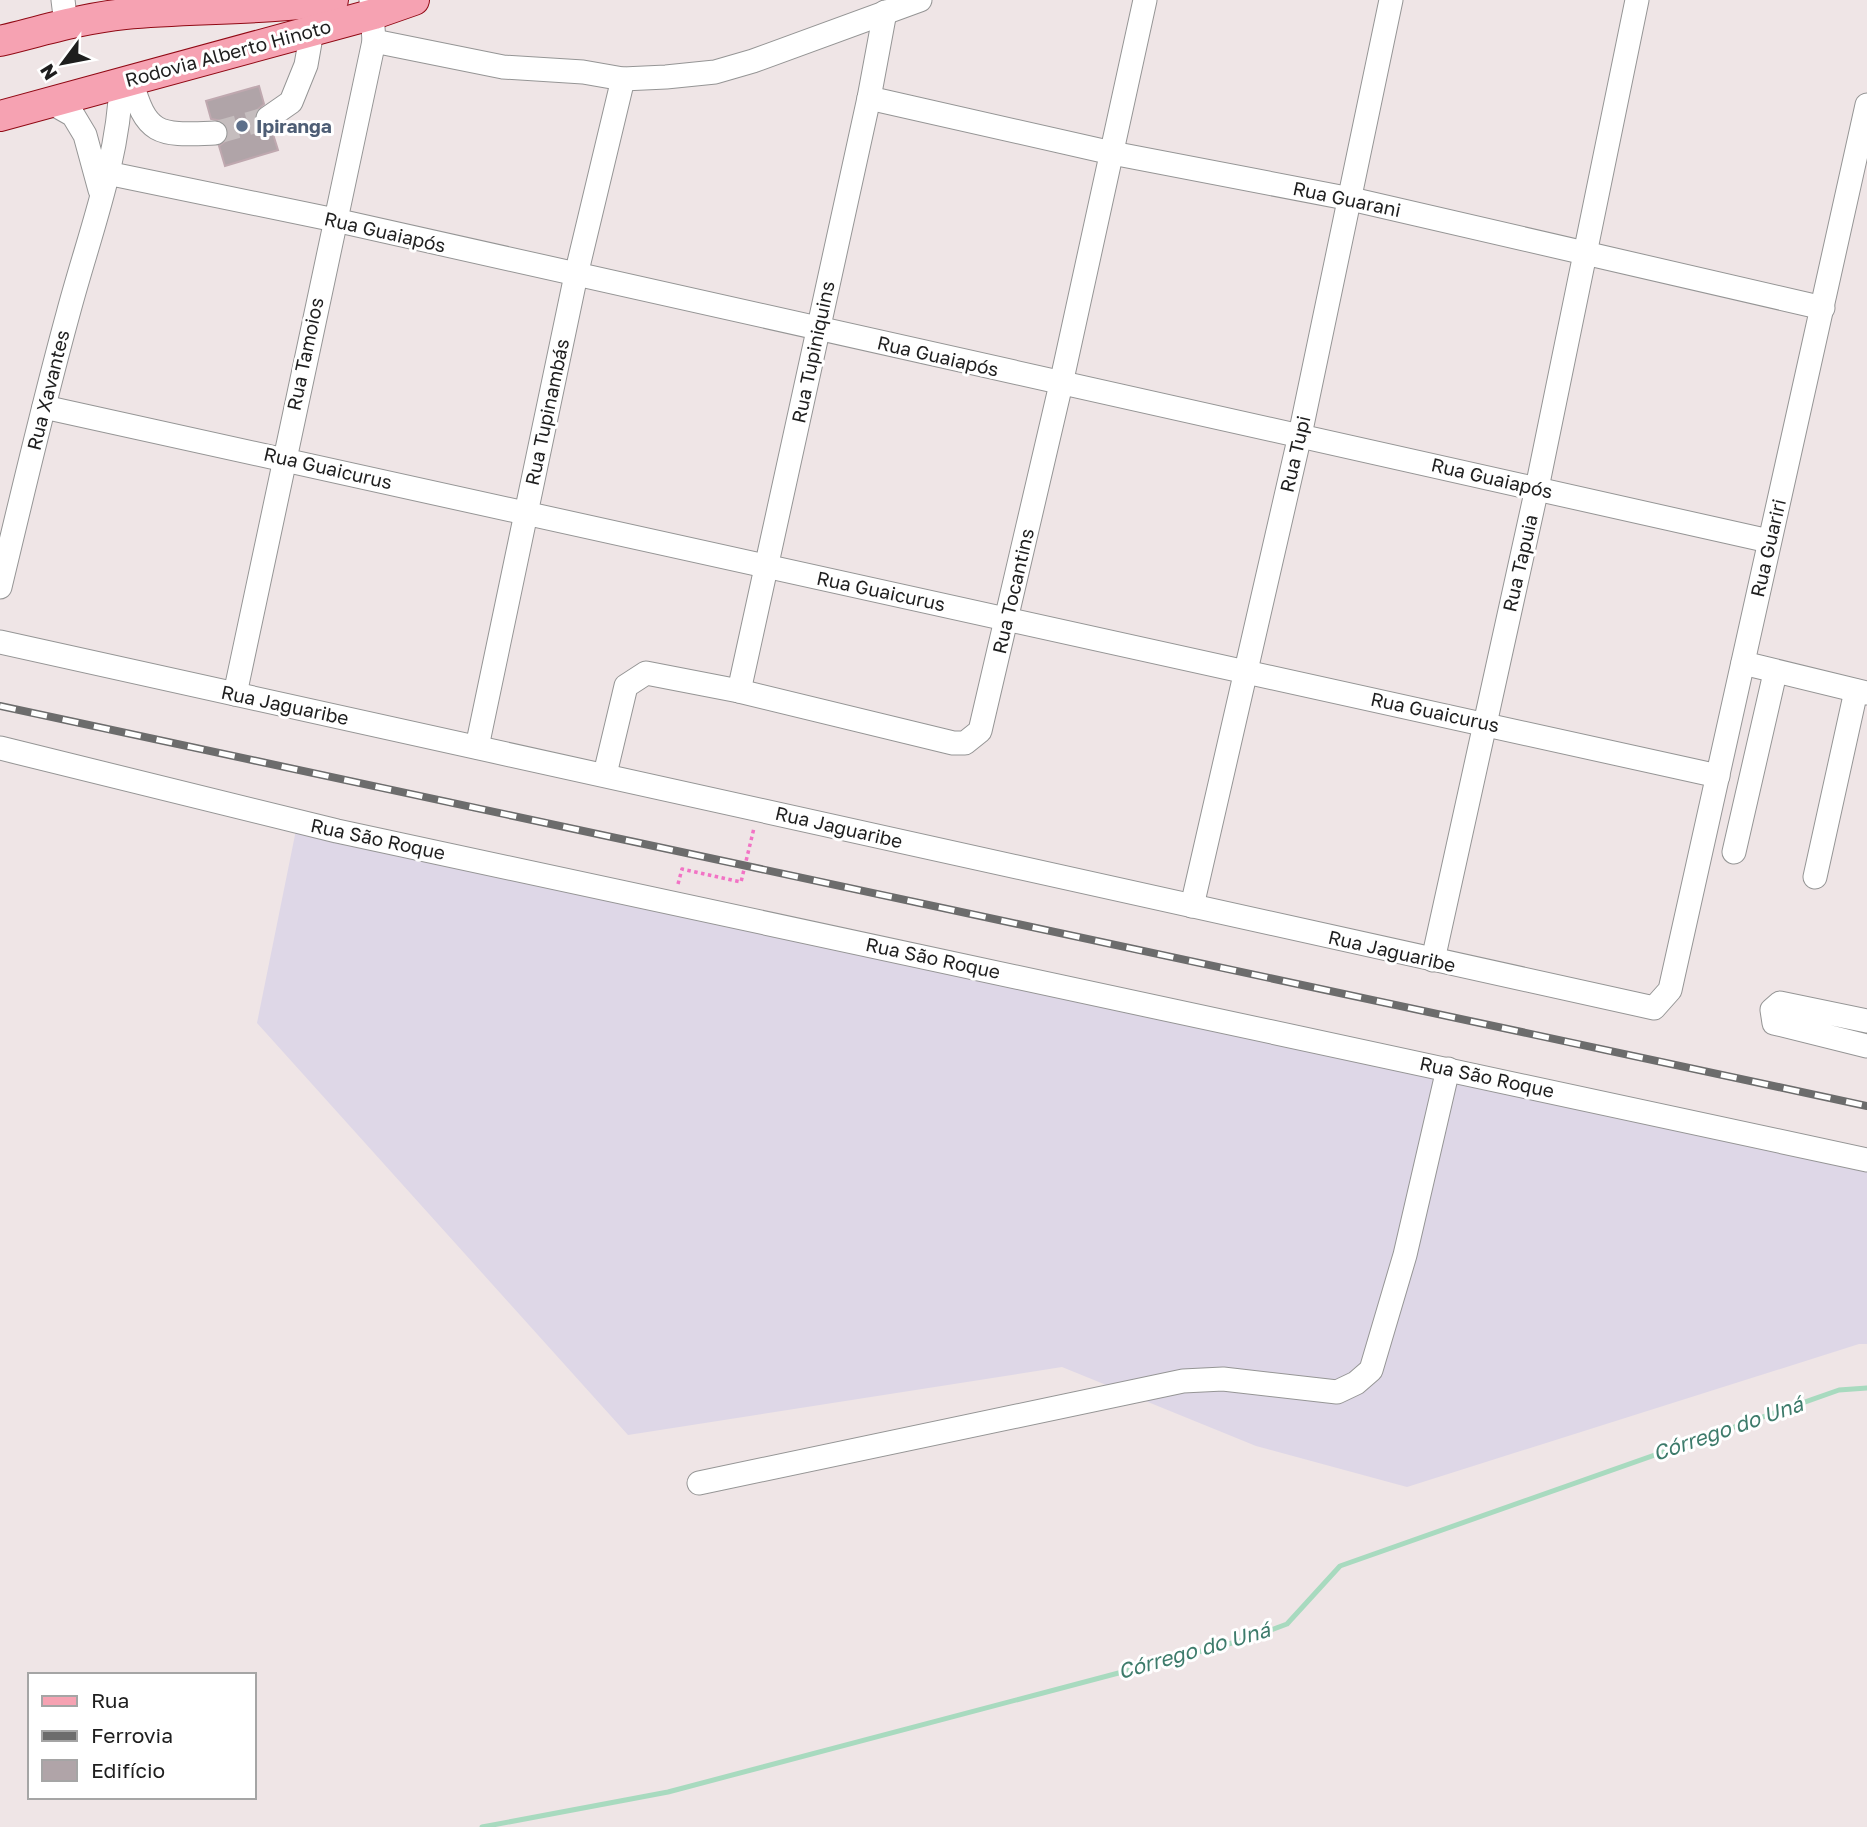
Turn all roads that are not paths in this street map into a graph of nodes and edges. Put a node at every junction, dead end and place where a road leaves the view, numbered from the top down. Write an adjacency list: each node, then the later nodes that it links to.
1 (333, 0): 7 (main road, Rodovia Alberto Hinoto)
2 (414, 0): 12 (main road, Rodovia Alberto Hinoto)
3 (920, 0): 11 (street)
4 (1145, 0): 24 (street, Rua Tocantins)
5 (1391, 0): 26 (street, Rua Tupi)
6 (1637, 0): 28 (street, Rua Tapuia)
7 (292, 3): 8 (main road, Rodovia Alberto Hinoto)
8 (177, 6): 9 (main road, Rodovia Alberto Hinoto)
9 (112, 7): 10 (main road, Rodovia Alberto Hinoto)
10 (65, 12): 14 (main road, Rodovia Alberto Hinoto)
11 (885, 12): 15 (street); 17 (street, Rua Tupiniquins)
12 (373, 18): 13 (main road, Rodovia Alberto Hinoto); 15 (street); 27 (street, Rua Tamoios)
13 (312, 31): 16 (main road, Rodovia Alberto Hinoto); 22 (street)
14 (0, 41)
15 (623, 79): 29 (street, Rua Tupinambás)
16 (126, 80): 18 (main road, Rodovia Alberto Hinoto); 20 (street, Rua Xavantes)
17 (869, 99): 24 (street, Rua Guarani); 31 (street, Rua Tupiniquins)
18 (50, 102): 21 (main road, Rodovia Alberto Hinoto); 25 (street)
19 (1867, 105): 30 (street, Rua Guariri)
20 (130, 111): 23 (street); 25 (street, Rua Xavantes)
21 (0, 116)
22 (268, 118)
23 (215, 133)
24 (1112, 153): 26 (street, Rua Guarani); 32 (street, Rua Tocantins)
25 (104, 183): 27 (street, Rua Guaiapós); 33 (street, Rua Xavantes)
26 (1351, 199): 28 (street, Rua Guarani); 34 (street, Rua Tupi)
27 (335, 220): 29 (street, Rua Guaiapós); 35 (street, Rua Tamoios)
28 (1586, 252): 30 (street, Rua Guarani); 36 (street, Rua Tapuia)
29 (576, 275): 31 (street, Rua Guaiapós); 37 (street, Rua Tupinambás)
30 (1823, 308): 38 (street, Rua Guariri)
31 (818, 328): 32 (street, Rua Guaiapós); 39 (street, Rua Tupiniquins)
32 (1061, 384): 34 (street, Rua Guaiapós); 41 (street, Rua Tocantins)
33 (44, 407): 35 (street, Rua Guaicurus); 40 (street, Rua Xavantes)
34 (1300, 435): 36 (street, Rua Guaiapós); 44 (street, Rua Tupi)
35 (283, 458): 37 (street, Rua Guaicurus); 48 (street, Rua Tamoios)
36 (1537, 488): 38 (street, Rua Guaiapós); 49 (street, Rua Tapuia)
37 (525, 512): 39 (street, Rua Guaicurus); 50 (street, Rua Tupinambás)
38 (1769, 541): 43 (street, Rua Guariri)
39 (766, 566): 41 (street, Rua Guaicurus); 46 (street, Rua Tupiniquins)
40 (0, 587)
41 (1007, 618): 44 (street, Rua Guaicurus); 46 (street, Rua Tocantins)
42 (0, 642): 48 (street, Rua Jaguaribe)
43 (1743, 663): 45 (street); 53 (street, Rua Guariri)
44 (1244, 671): 49 (street, Rua Guaicurus); 56 (street, Rua Tupi)
45 (1775, 673): 47 (street); 54 (street)
46 (739, 691): 52 (street, Rua Tocantins)
47 (1862, 692): 55 (street)
48 (235, 694): 50 (street, Rua Jaguaribe)
49 (1483, 722): 53 (street, Rua Guaicurus); 57 (street, Rua Tapuia)
50 (477, 747): 52 (street, Rua Jaguaribe)
51 (0, 748): 61 (street, Rua São Roque)
52 (605, 774): 56 (street, Rua Jaguaribe)
53 (1718, 776): 58 (street, Rua Guariri)
54 (1734, 852)
55 (1815, 877)
56 (1192, 906): 57 (street, Rua Jaguaribe)
57 (1433, 960): 58 (street, Rua Jaguaribe)
58 (1670, 990)
59 (1867, 1021): 60 (street)
60 (1867, 1046)
61 (1448, 1069): 62 (street, Rua São Roque); 63 (street)
62 (1867, 1160)
63 (699, 1483)

